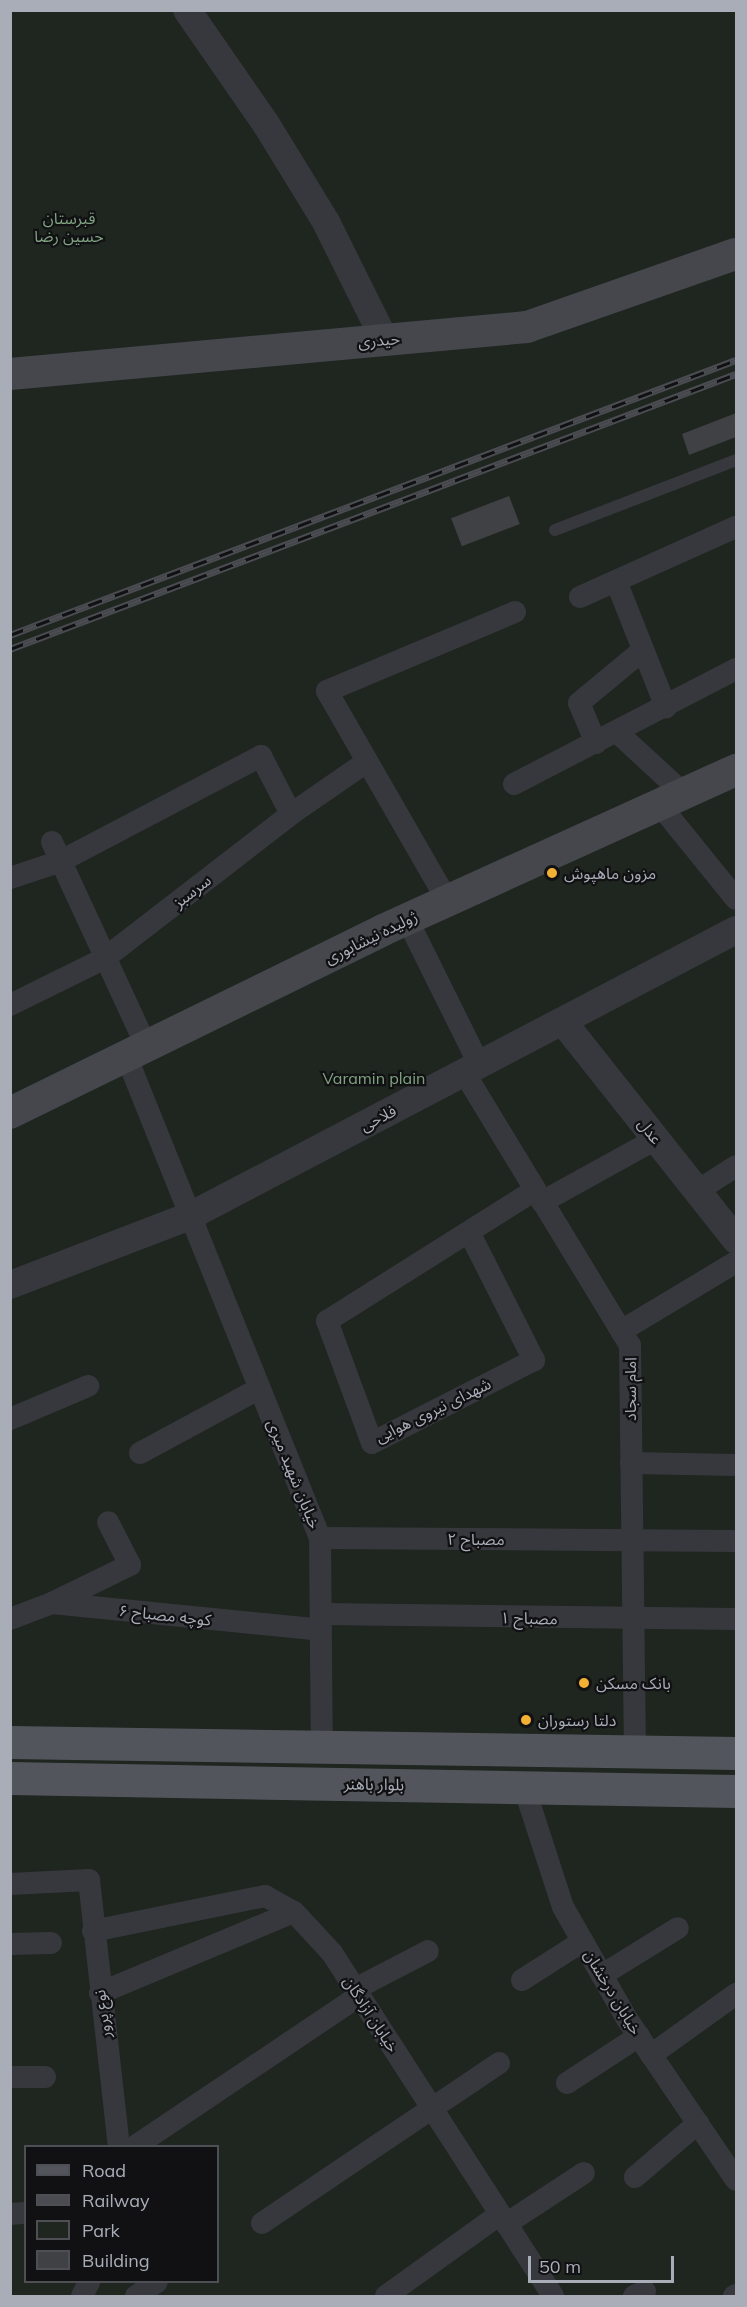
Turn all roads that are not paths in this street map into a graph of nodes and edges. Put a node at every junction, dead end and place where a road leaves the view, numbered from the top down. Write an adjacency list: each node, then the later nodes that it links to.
1 (187, 10): 3 (street)
2 (736, 254): 3 (main road, حیدری)
3 (384, 339): 4 (main road, حیدری)
4 (10, 374)
5 (736, 460): 7 (lane)
6 (736, 527): 8 (street)
7 (555, 530)
8 (616, 581): 9 (street); 11 (street)
9 (580, 597)
10 (515, 612): 16 (street)
11 (643, 650): 13 (street); 15 (street)
12 (736, 669): 13 (street)
13 (666, 707): 14 (street)
14 (618, 733): 15 (street); 19 (street)
15 (596, 743): 18 (street)
16 (365, 763): 20 (street, سرسبز); 24 (street)
17 (736, 770): 19 (main road, ژولیده نیشابوری)
18 (514, 784)
19 (671, 799): 23 (street); 24 (main road, ژولیده نیشابوری)
20 (291, 814): 21 (street); 27 (street, سرسبز)
21 (56, 852): 22 (street); 27 (street, خیابان شهید میری)
22 (10, 878)
23 (736, 899)
24 (447, 900): 25 (main road, ژولیده نیشابوری)
25 (407, 919): 30 (main road, ژولیده نیشابوری); 31 (street, امام سجاد)
26 (736, 930): 29 (street, فلاحی)
27 (105, 958): 28 (street, سرسبز); 30 (street, خیابان شهید میری)
28 (10, 1005)
29 (564, 1023): 31 (street, فلاحی); 33 (street, عدل)
30 (137, 1053): 32 (main road, ژولیده نیشابوری); 37 (street, خیابان شهید میری)
31 (472, 1070): 36 (street, امام سجاد); 37 (street, فلاحی)
32 (10, 1113)
33 (656, 1138): 35 (street, عدل); 36 (street, شهدای نیروی هوایی)
34 (736, 1166): 35 (street)
35 (697, 1191): 39 (street, عدل)
36 (539, 1196): 38 (street, شهدای نیروی هوایی); 42 (street, امام سجاد)
37 (190, 1216): 41 (street, فلاحی); 44 (street, خیابان شهید میری)
38 (469, 1232): 38 (street, شهدای نیروی هوایی)
39 (736, 1240)
40 (736, 1262): 42 (street)
41 (10, 1285)
42 (621, 1331): 47 (street, امام سجاد)
43 (88, 1386): 45 (street)
44 (260, 1388): 46 (street); 50 (street, خیابان شهید میری)
45 (10, 1419)
46 (140, 1453)
47 (631, 1463): 48 (street); 51 (street, امام سجاد)
48 (736, 1465)
49 (108, 1522): 53 (street)
50 (320, 1538): 51 (street, مصباح ۲); 57 (street, خیابان شهید میری)
51 (632, 1540): 52 (street, مصباح ۲); 56 (street, امام سجاد)
52 (736, 1541)
53 (52, 1603): 54 (street, کوچه مصباح ۶); 57 (street, کوچه مصباح ۶)
54 (10, 1619)
55 (736, 1619): 56 (street, مصباح ۱)
56 (634, 1620): 57 (street, مصباح ۱); 60 (street, امام سجاد)
57 (321, 1622): 59 (street, خیابان شهید میری)
58 (10, 1742): 59 (main road)
59 (322, 1747): 60 (main road)
60 (635, 1751): 61 (main road)
61 (736, 1753)
62 (10, 1778): 63 (main road, بلوار باهنر)
63 (524, 1787): 64 (main road, بلوار باهنر); 69 (street, خیابان درخشان)
64 (736, 1791)
65 (10, 1884): 68 (street, نوع پرور)
66 (294, 1912): 68 (street, خیابان آزادگان); 75 (street); 76 (street, خیابان آزادگان)
67 (678, 1928): 73 (street)
68 (93, 1931): 75 (street, نوع پرور)
69 (583, 1941): 73 (street, خیابان درخشان); 74 (street)
70 (51, 1943): 71 (street)
71 (10, 1944)
72 (428, 1951): 76 (street)
73 (602, 1976): 78 (street, خیابان درخشان)
74 (522, 1980)
75 (100, 1993): 85 (street, نوع پرور)
76 (357, 1993): 83 (street, خیابان آزادگان); 86 (street)
77 (736, 1994): 78 (street)
78 (645, 2046): 82 (street); 84 (street, خیابان درخشان)
79 (499, 2063): 83 (street)
80 (10, 2077): 81 (street)
81 (45, 2077)
82 (567, 2083)
83 (431, 2105): 90 (street, خیابان آزادگان); 91 (street)
84 (698, 2123): 88 (street); 89 (street, خیابان درخشان)
85 (128, 2145)
86 (129, 2145)
87 (584, 2173): 90 (street)
88 (635, 2177)
89 (736, 2180)
90 (503, 2219): 94 (street); 95 (street, خیابان آزادگان)
91 (262, 2223)
92 (156, 2283): 93 (street)
93 (136, 2296)
94 (386, 2296)
95 (553, 2296)

